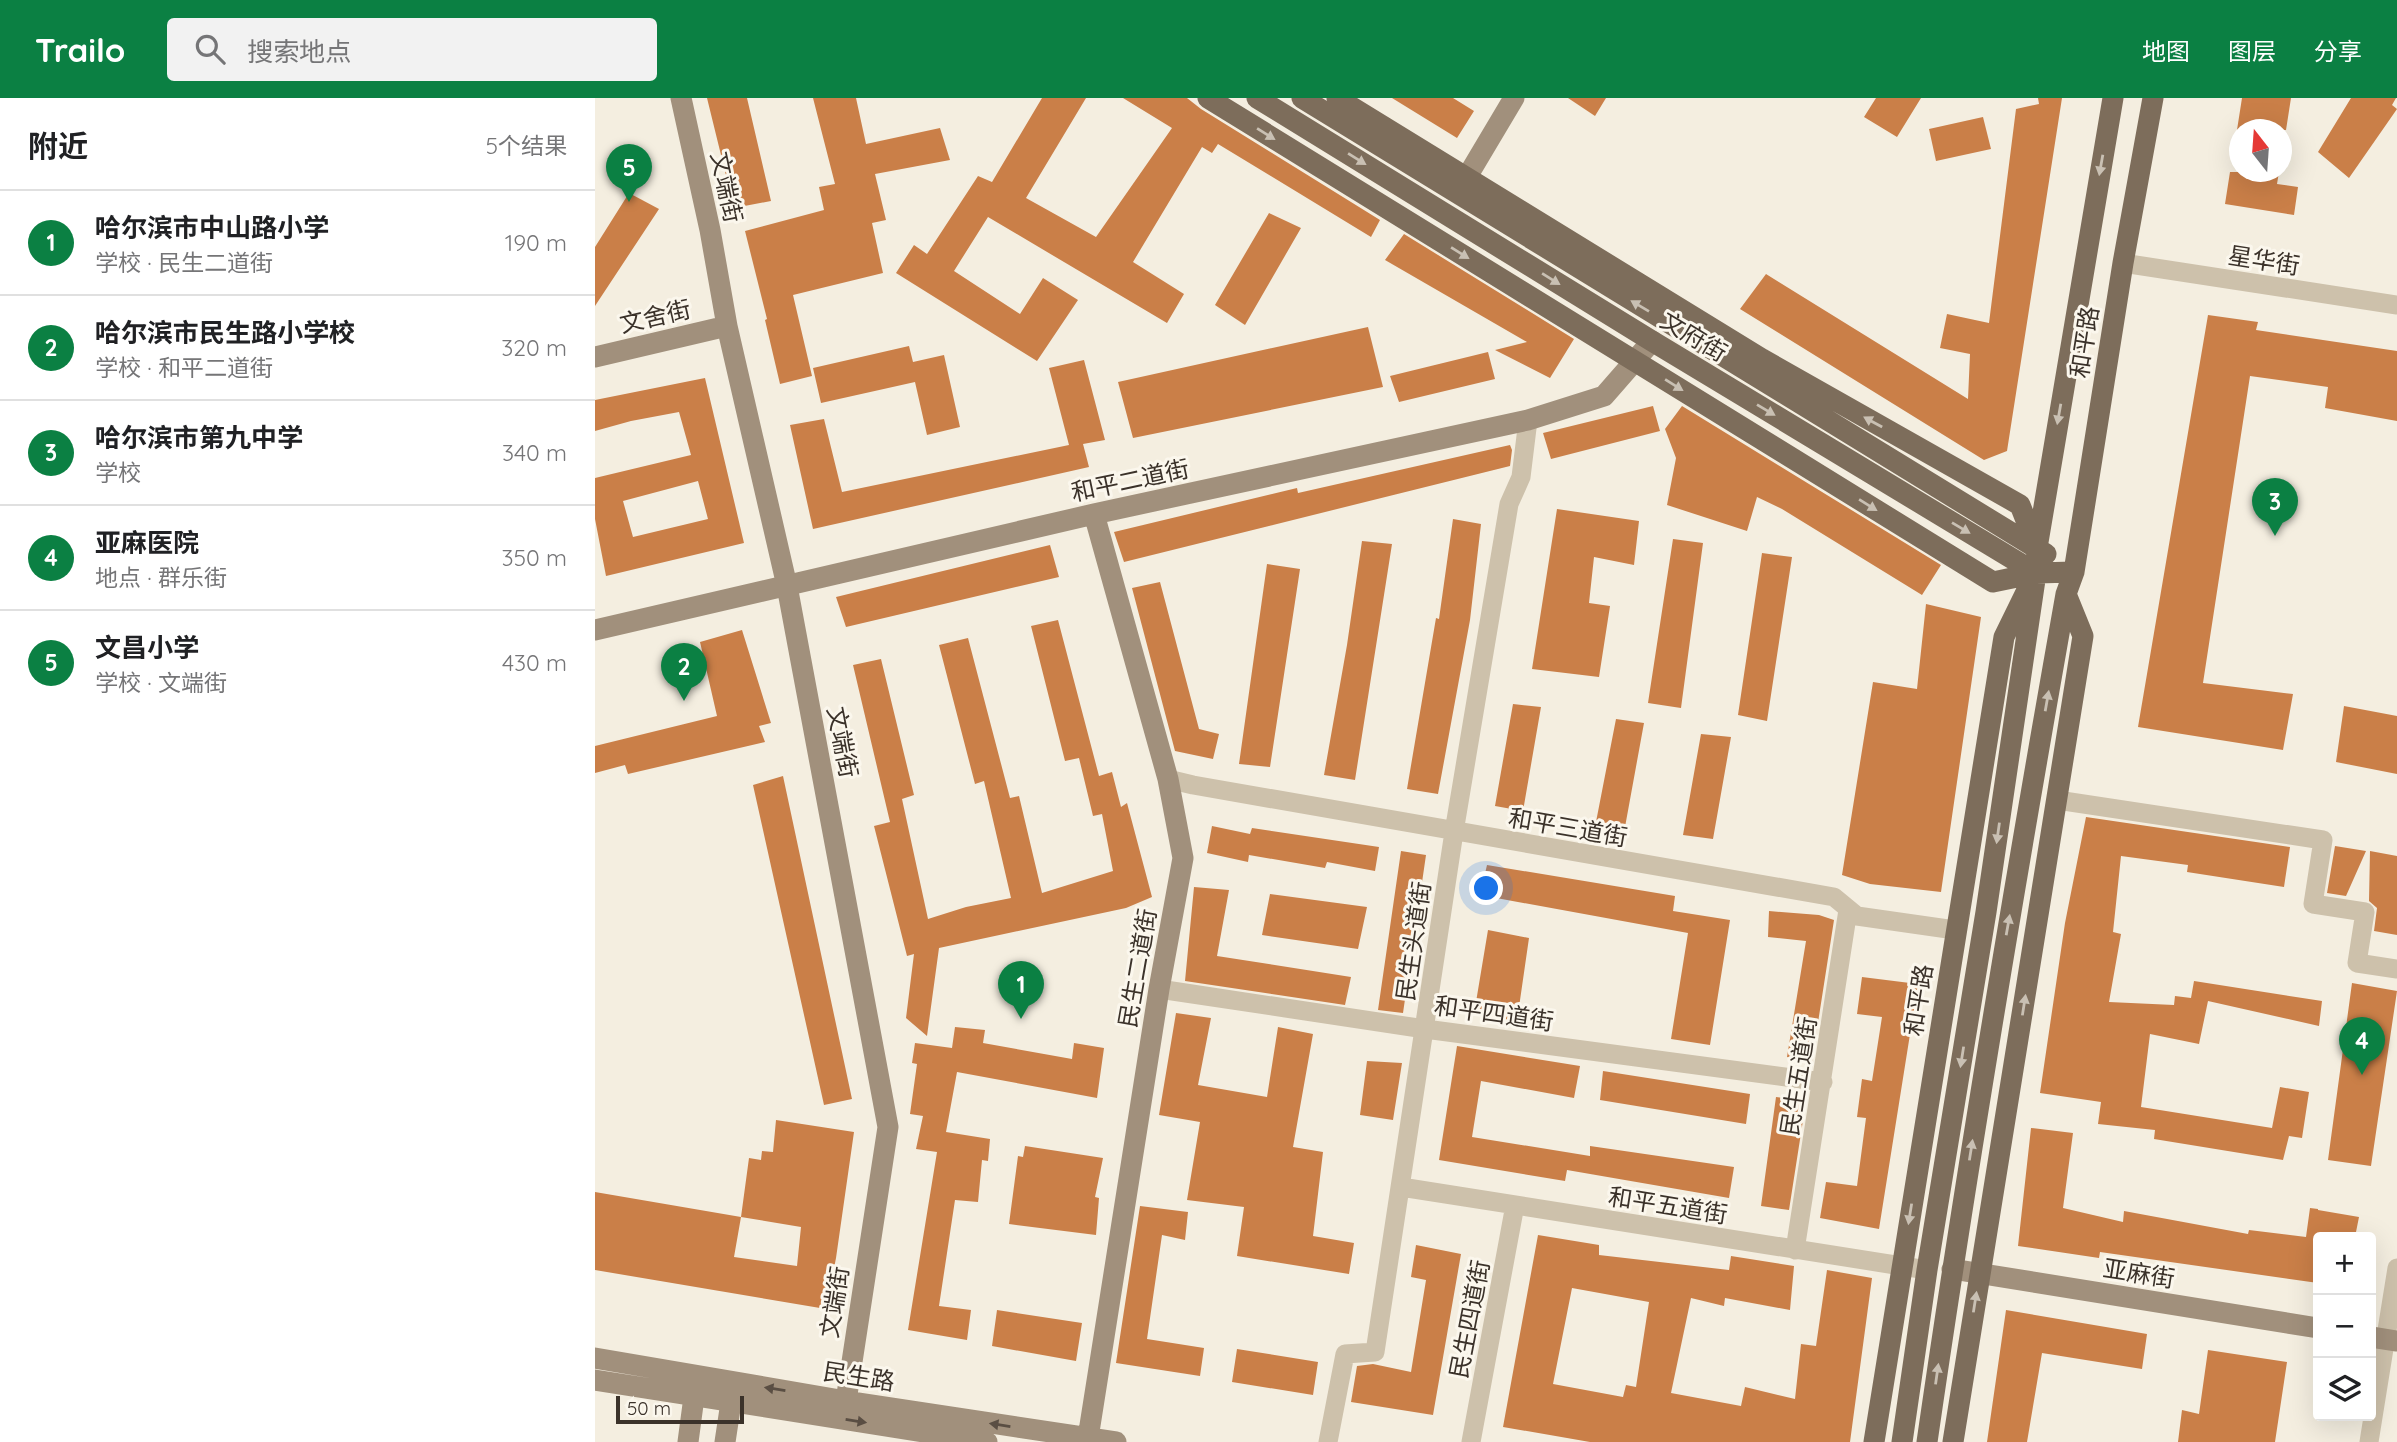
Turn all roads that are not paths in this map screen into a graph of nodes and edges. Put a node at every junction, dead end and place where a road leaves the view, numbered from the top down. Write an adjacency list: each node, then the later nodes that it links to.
1 (681, 98): 12 (street, 文端街)
2 (1208, 98): 15 (main road, one-way to 15)
3 (1257, 98): 13 (main road, 文府街, one-way to 13)
4 (1302, 98): 9 (main road, 文府街)
5 (1337, 98): 9 (main road, 文府街)
6 (1514, 98): 9 (street)
7 (2113, 98): 18 (main road, 和平路, one-way to 18)
8 (2153, 98): 10 (main road, 和平路)
9 (1462, 186): 18 (main road, 文府街, one-way to 9)
10 (2123, 263): 11 (street, 星华街); 19 (main road, 和平路)
11 (2397, 305)
12 (727, 326): 14 (street, 文舍街); 21 (street, 文端街)
13 (1652, 341): 15 (street, 和平二道街); 20 (main road, 文府街, one-way to 20)
14 (595, 357)
15 (1635, 361): 16 (street, 和平二道街); 20 (main road, one-way to 20)
16 (1528, 420): 17 (street, 和平二道街); 29 (street, 民生头道街)
17 (1094, 514): 21 (street, 和平二道街); 26 (street, 民生二道街)
18 (2037, 548): 19 (main road, 文府街); 20 (main road, 和平路)
19 (2074, 572): 20 (main road); 22 (main road, 和平路)
20 (2036, 573): 24 (main road, 和平路); 27 (main road, 和平路)
21 (787, 586): 23 (street, 和平二道街); 50 (street, 文端街)
22 (2066, 594): 25 (main road, 和平路, one-way to 22); 28 (main road)
23 (595, 630)
24 (1990, 720): 27 (main road); 31 (main road, 和平路)
25 (2042, 733): 28 (main road); 42 (main road, 和平路, one-way to 25)
26 (1168, 779): 29 (street, 和平三道街); 33 (street, 民生二道街)
27 (2005, 787): 41 (main road, 和平路, one-way to 41)
28 (2057, 800): 32 (street); 43 (main road, one-way to 28)
29 (1454, 832): 30 (street, 和平三道街); 34 (street, 民生头道街)
30 (1848, 910): 31 (street, 和平三道街); 35 (street, 民生五道街)
31 (1955, 930): 39 (main road, 和平路, one-way to 39)
32 (2397, 969)
33 (1159, 989): 34 (street, 和平四道街); 51 (street, 民生二道街)
34 (1425, 1029): 35 (street, 和平四道街); 36 (street, 民生头道街)
35 (1822, 1082): 38 (street, 民生五道街)
36 (1401, 1187): 37 (street, 和平五道街); 56 (street, 民生头道街)
37 (1515, 1205): 38 (street, 和平五道街); 57 (street, 民生四道街)
38 (1795, 1250): 39 (street, 和平五道街)
39 (1902, 1266): 41 (street, 和平五道街); 58 (main road, 和平路)
40 (2397, 1268): 45 (street)
41 (1927, 1269): 59 (main road, 和平路)
42 (1952, 1269): 43 (street, 亚麻街); 60 (main road, 和平路, one-way to 42)
43 (1980, 1274): 44 (street, 亚麻街); 61 (main road, one-way to 43)
44 (2313, 1327)
45 (2384, 1339): 62 (street)
46 (595, 1358): 48 (street, 民生路)
47 (595, 1380): 48 (street, 民生路)
48 (696, 1386): 49 (street, 民生路); 52 (street)
49 (733, 1392): 50 (street, 民生路, one-way to 49); 53 (street); 54 (street, 民生路, one-way to 54)
50 (846, 1401): 51 (street, 民生路, one-way to 50)
51 (1080, 1439): 55 (street, 民生路)
52 (688, 1442)
53 (725, 1442)
54 (986, 1442)
55 (1115, 1442)
56 (1328, 1442)
57 (1471, 1442)
58 (1874, 1442)
59 (1902, 1442)
60 (1927, 1442)
61 (1953, 1442)
62 (2369, 1442)

